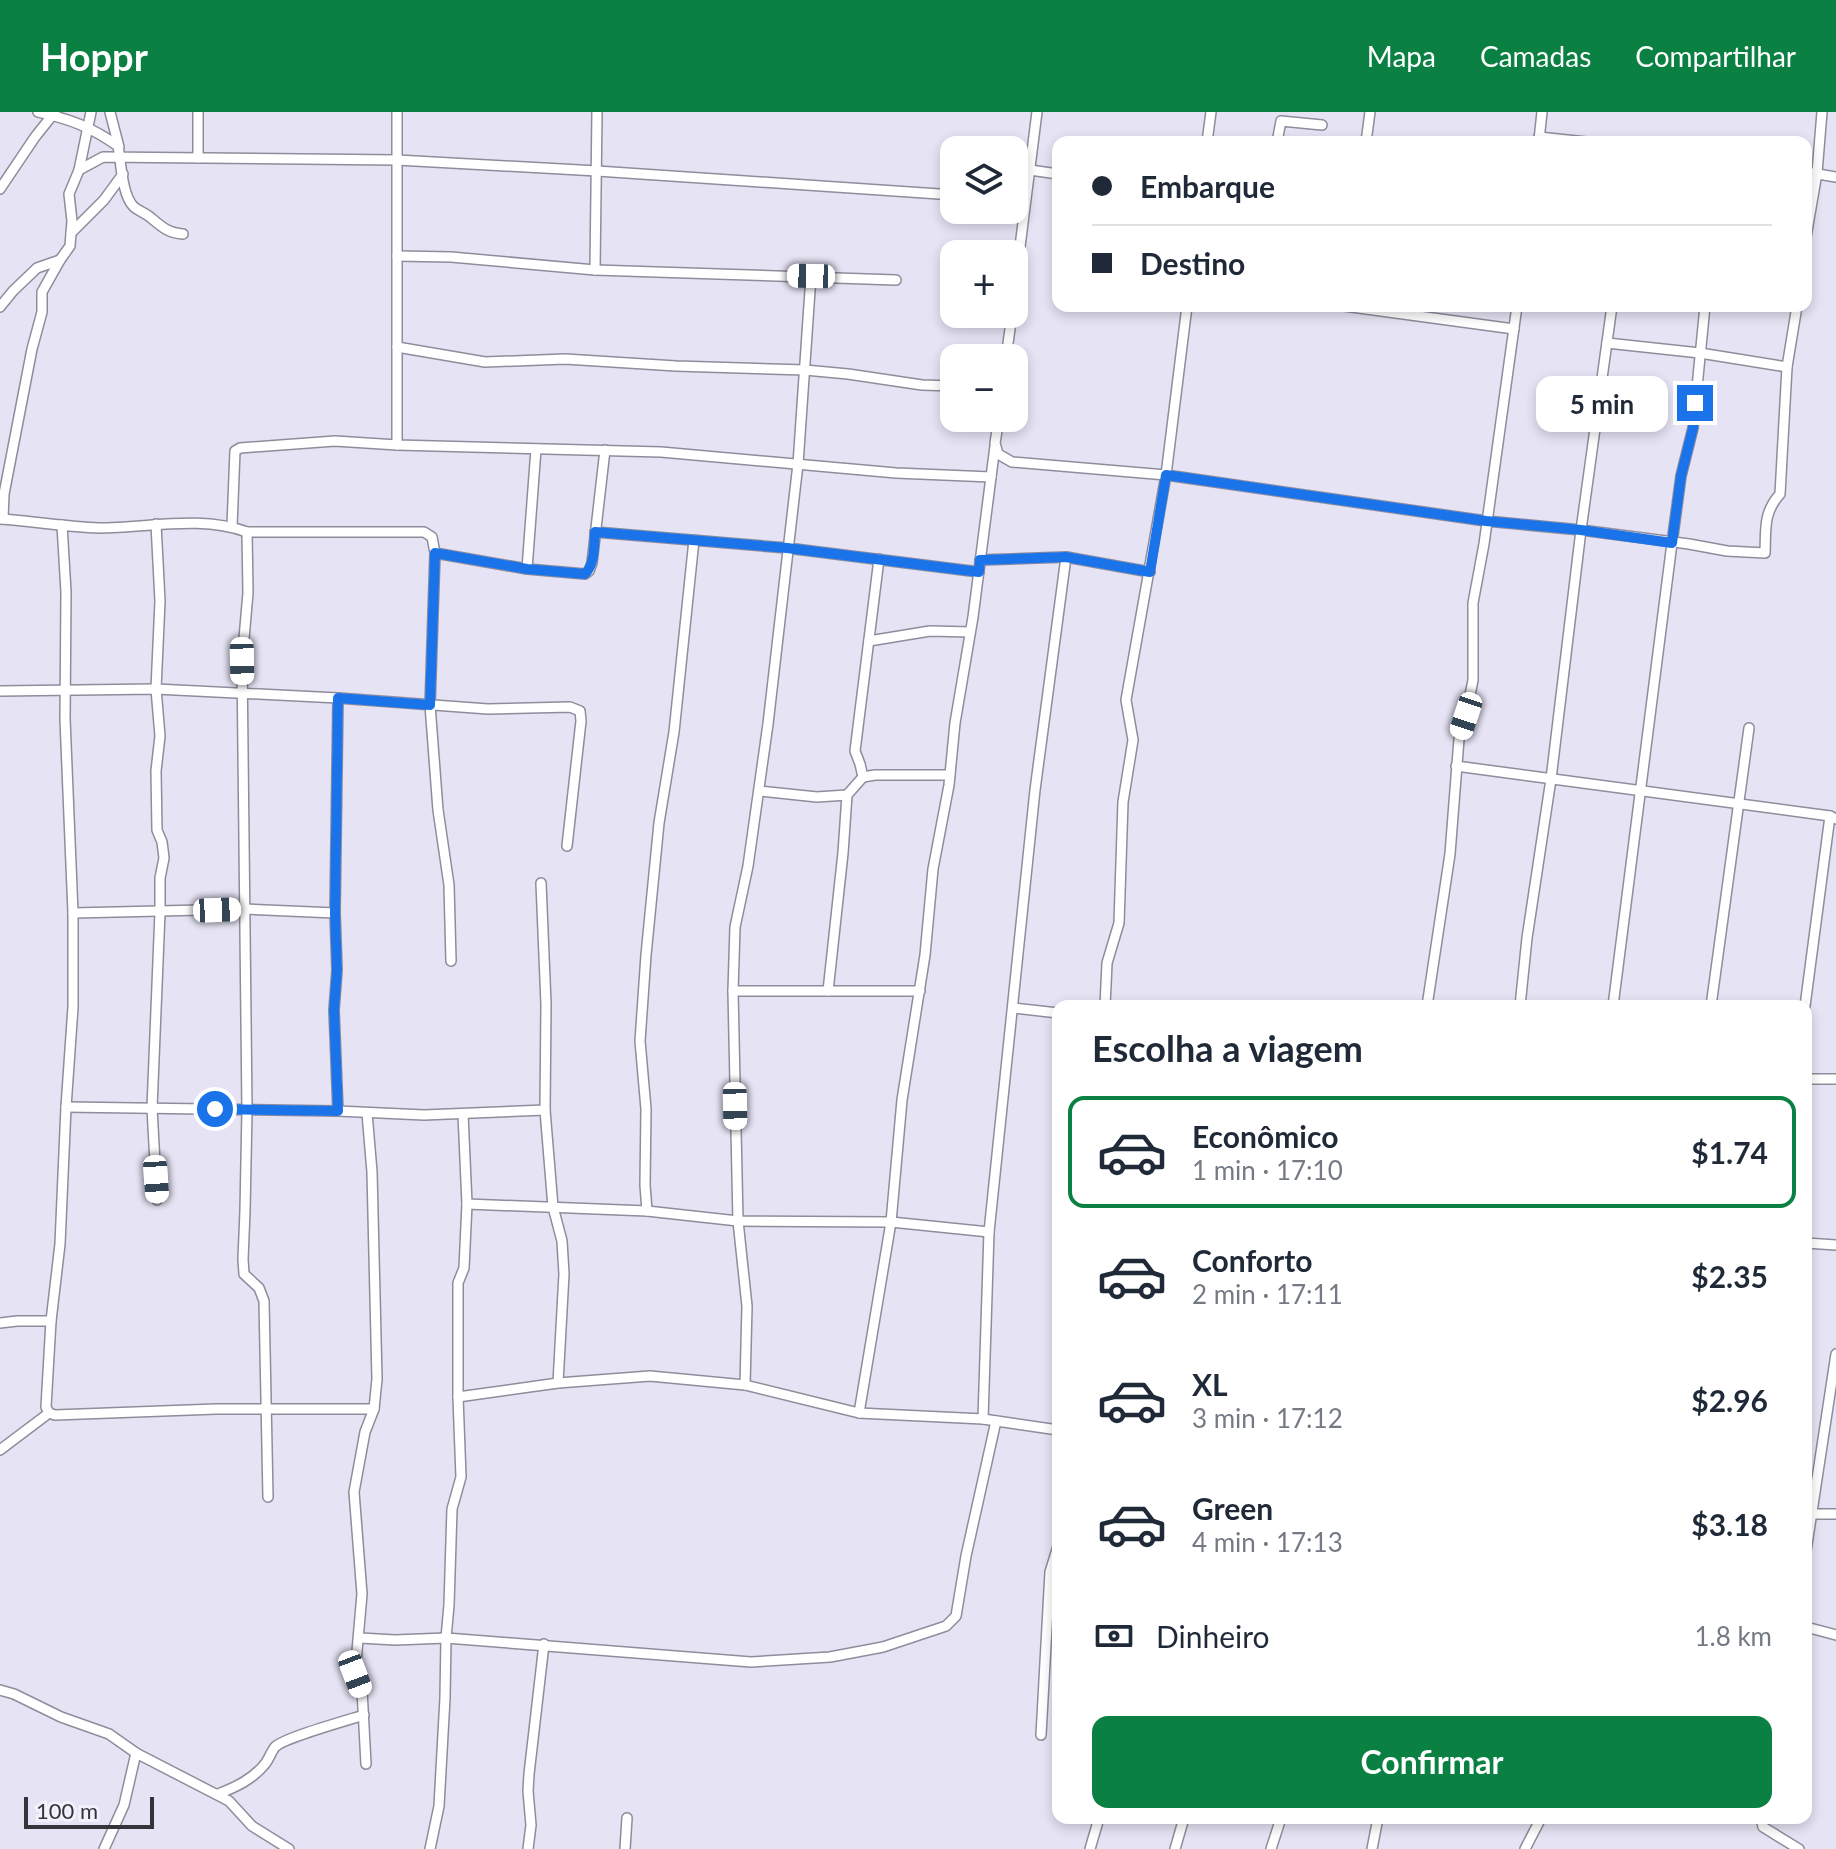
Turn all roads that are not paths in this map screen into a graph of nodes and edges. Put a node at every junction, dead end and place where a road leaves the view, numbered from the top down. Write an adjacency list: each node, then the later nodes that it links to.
1 (38, 112): 12 (street)
2 (91, 112): 14 (street)
3 (110, 112): 19 (street)
4 (198, 112): 22 (street)
5 (397, 112): 23 (street)
6 (597, 112): 27 (street)
7 (1037, 112): 26 (street)
8 (1211, 112): 15 (street)
9 (1370, 112): 17 (street)
10 (1542, 112): 18 (street)
11 (1822, 112): 24 (street)
12 (54, 113): 14 (street); 33 (street)
13 (1322, 125): 16 (street)
14 (89, 128): 19 (street); 25 (street)
15 (1208, 136)
16 (1278, 136)
17 (1367, 136)
18 (1539, 136)
19 (118, 146): 20 (street); 21 (street)
20 (120, 157): 21 (street); 25 (street); 30 (street)
21 (136, 157): 22 (street); 30 (street)
22 (198, 158): 23 (street)
23 (397, 160): 27 (street); 37 (street)
24 (1812, 167)
25 (79, 170): 35 (street)
26 (1030, 170): 28 (street); 32 (street)
27 (597, 171): 34 (street); 39 (street)
28 (1052, 173)
29 (1812, 173): 31 (street)
30 (123, 175): 35 (street); 36 (street)
31 (1836, 177)
32 (1028, 185)
33 (0, 189)
34 (940, 194)
35 (71, 233): 38 (street)
36 (183, 234)
37 (397, 256): 39 (street); 51 (street)
38 (60, 260): 42 (street); 64 (street)
39 (595, 270): 40 (street)
40 (811, 276): 41 (street); 54 (street)
41 (896, 280)
42 (0, 307)
43 (1186, 312): 62 (street)
44 (1388, 312): 49 (street)
45 (1516, 312): 49 (street)
46 (1611, 312): 50 (street)
47 (1704, 312): 52 (street)
48 (1796, 312): 53 (street)
49 (1514, 329): 65 (street)
50 (1607, 343): 52 (street); 69 (street)
51 (397, 347): 54 (street); 58 (street)
52 (1700, 353): 53 (street); 73 (street)
53 (1787, 367): 73 (street)
54 (805, 370): 55 (street); 61 (street)
55 (940, 386)
56 (997, 432): 57 (street)
57 (995, 443): 62 (street); 63 (street)
58 (397, 445): 59 (street); 68 (street)
59 (536, 449): 60 (street); 79 (street)
60 (605, 450): 61 (street); 71 (street)
61 (798, 464): 63 (street); 74 (street)
62 (1166, 475): 65 (street); 81 (street)
63 (991, 477): 78 (street)
64 (2, 519): 67 (street)
65 (1486, 521): 69 (street); 91 (street)
66 (156, 524): 67 (street); 68 (street); 84 (street)
67 (62, 525): 86 (street)
68 (232, 526): 70 (street)
69 (1581, 530): 73 (street); 94 (street)
70 (247, 532): 75 (street); 87 (street)
71 (595, 532): 72 (street); 79 (street)
72 (694, 540): 74 (street); 130 (street)
73 (1672, 543): 96 (street)
74 (787, 548): 77 (street); 95 (street)
75 (435, 553): 79 (street); 89 (street)
76 (1066, 557): 78 (street); 81 (street); 116 (street)
77 (879, 559): 80 (street); 83 (street)
78 (980, 560): 80 (street)
79 (527, 569)
80 (979, 572): 82 (street)
81 (1150, 572): 110 (street)
82 (970, 632): 83 (street); 92 (street)
83 (869, 641): 93 (street)
84 (156, 689): 86 (street); 87 (street); 103 (street)
85 (0, 691): 86 (street)
86 (65, 691): 104 (street)
87 (243, 694): 88 (street); 102 (street)
88 (338, 698): 89 (street); 105 (street)
89 (430, 705): 100 (street); 106 (street)
90 (1749, 728): 98 (street)
91 (1456, 766): 94 (street); 111 (street)
92 (950, 775): 93 (street); 109 (street)
93 (863, 777): 97 (street)
94 (1551, 779): 96 (street); 112 (street)
95 (759, 791): 97 (street); 107 (street)
96 (1640, 791): 98 (street); 113 (street)
97 (847, 795): 108 (street)
98 (1740, 804): 99 (street); 114 (street)
99 (1833, 817): 115 (street)
100 (567, 846)
101 (541, 883): 123 (street)
102 (245, 909): 103 (street); 105 (street); 122 (street)
103 (160, 912): 104 (street); 121 (street)
104 (73, 913): 120 (street)
105 (335, 913): 124 (street)
106 (451, 961)
107 (733, 991): 108 (street); 131 (street)
108 (828, 991): 109 (street)
109 (920, 991): 132 (street)
110 (1105, 1000)
111 (1428, 1000)
112 (1521, 1000)
113 (1614, 1000)
114 (1712, 1000)
115 (1806, 1000)
116 (1013, 1008): 117 (street); 133 (street)
117 (1052, 1012)
118 (1812, 1079): 119 (street)
119 (1836, 1079)
120 (66, 1107): 121 (street); 136 (street)
121 (152, 1108): 122 (street); 127 (street)
122 (247, 1110): 124 (street); 142 (street)
123 (545, 1110): 126 (street); 129 (street)
124 (338, 1111): 125 (street)
125 (367, 1113): 126 (street); 143 (street)
126 (463, 1114): 128 (street)
127 (157, 1200)
128 (467, 1204): 129 (street); 141 (street)
129 (553, 1207): 130 (street); 139 (street)
130 (647, 1211): 131 (street)
131 (738, 1221): 132 (street); 140 (street)
132 (891, 1222): 133 (street); 145 (street)
133 (989, 1232): 146 (street)
134 (1812, 1243): 135 (street)
135 (1836, 1245)
136 (51, 1321): 137 (street); 144 (street)
137 (0, 1323)
138 (1836, 1354): 150 (street)
139 (558, 1383): 140 (street); 141 (street)
140 (745, 1385): 145 (street)
141 (458, 1397): 158 (street)
142 (267, 1409): 143 (street); 144 (street); 151 (street)
143 (374, 1409): 157 (street)
144 (49, 1413): 149 (street)
145 (859, 1413): 146 (street)
146 (983, 1419): 147 (street)
147 (996, 1421): 148 (street); 159 (street)
148 (1052, 1429)
149 (0, 1450)
150 (1812, 1496)
151 (268, 1497)
152 (1812, 1514): 153 (street)
153 (1836, 1514)
154 (1052, 1566): 162 (street)
155 (1812, 1629): 156 (street)
156 (1836, 1635)
157 (360, 1638): 158 (street); 161 (street)
158 (446, 1638): 159 (street); 175 (street)
159 (544, 1644): 176 (street)
160 (0, 1690): 163 (street)
161 (364, 1715): 164 (street); 165 (street)
162 (1041, 1735)
163 (136, 1753): 165 (street); 173 (street)
164 (366, 1764)
165 (218, 1794): 174 (street)
166 (627, 1818): 177 (street)
167 (1097, 1824): 178 (street)
168 (1182, 1824): 179 (street)
169 (1279, 1824): 180 (street)
170 (1377, 1824): 181 (street)
171 (1538, 1824): 182 (street)
172 (1762, 1824): 183 (street)
173 (104, 1849)
174 (289, 1849)
175 (430, 1849)
176 (528, 1849)
177 (625, 1849)
178 (1090, 1849)
179 (1175, 1849)
180 (1271, 1849)
181 (1372, 1849)
182 (1525, 1849)
183 (1799, 1849)

